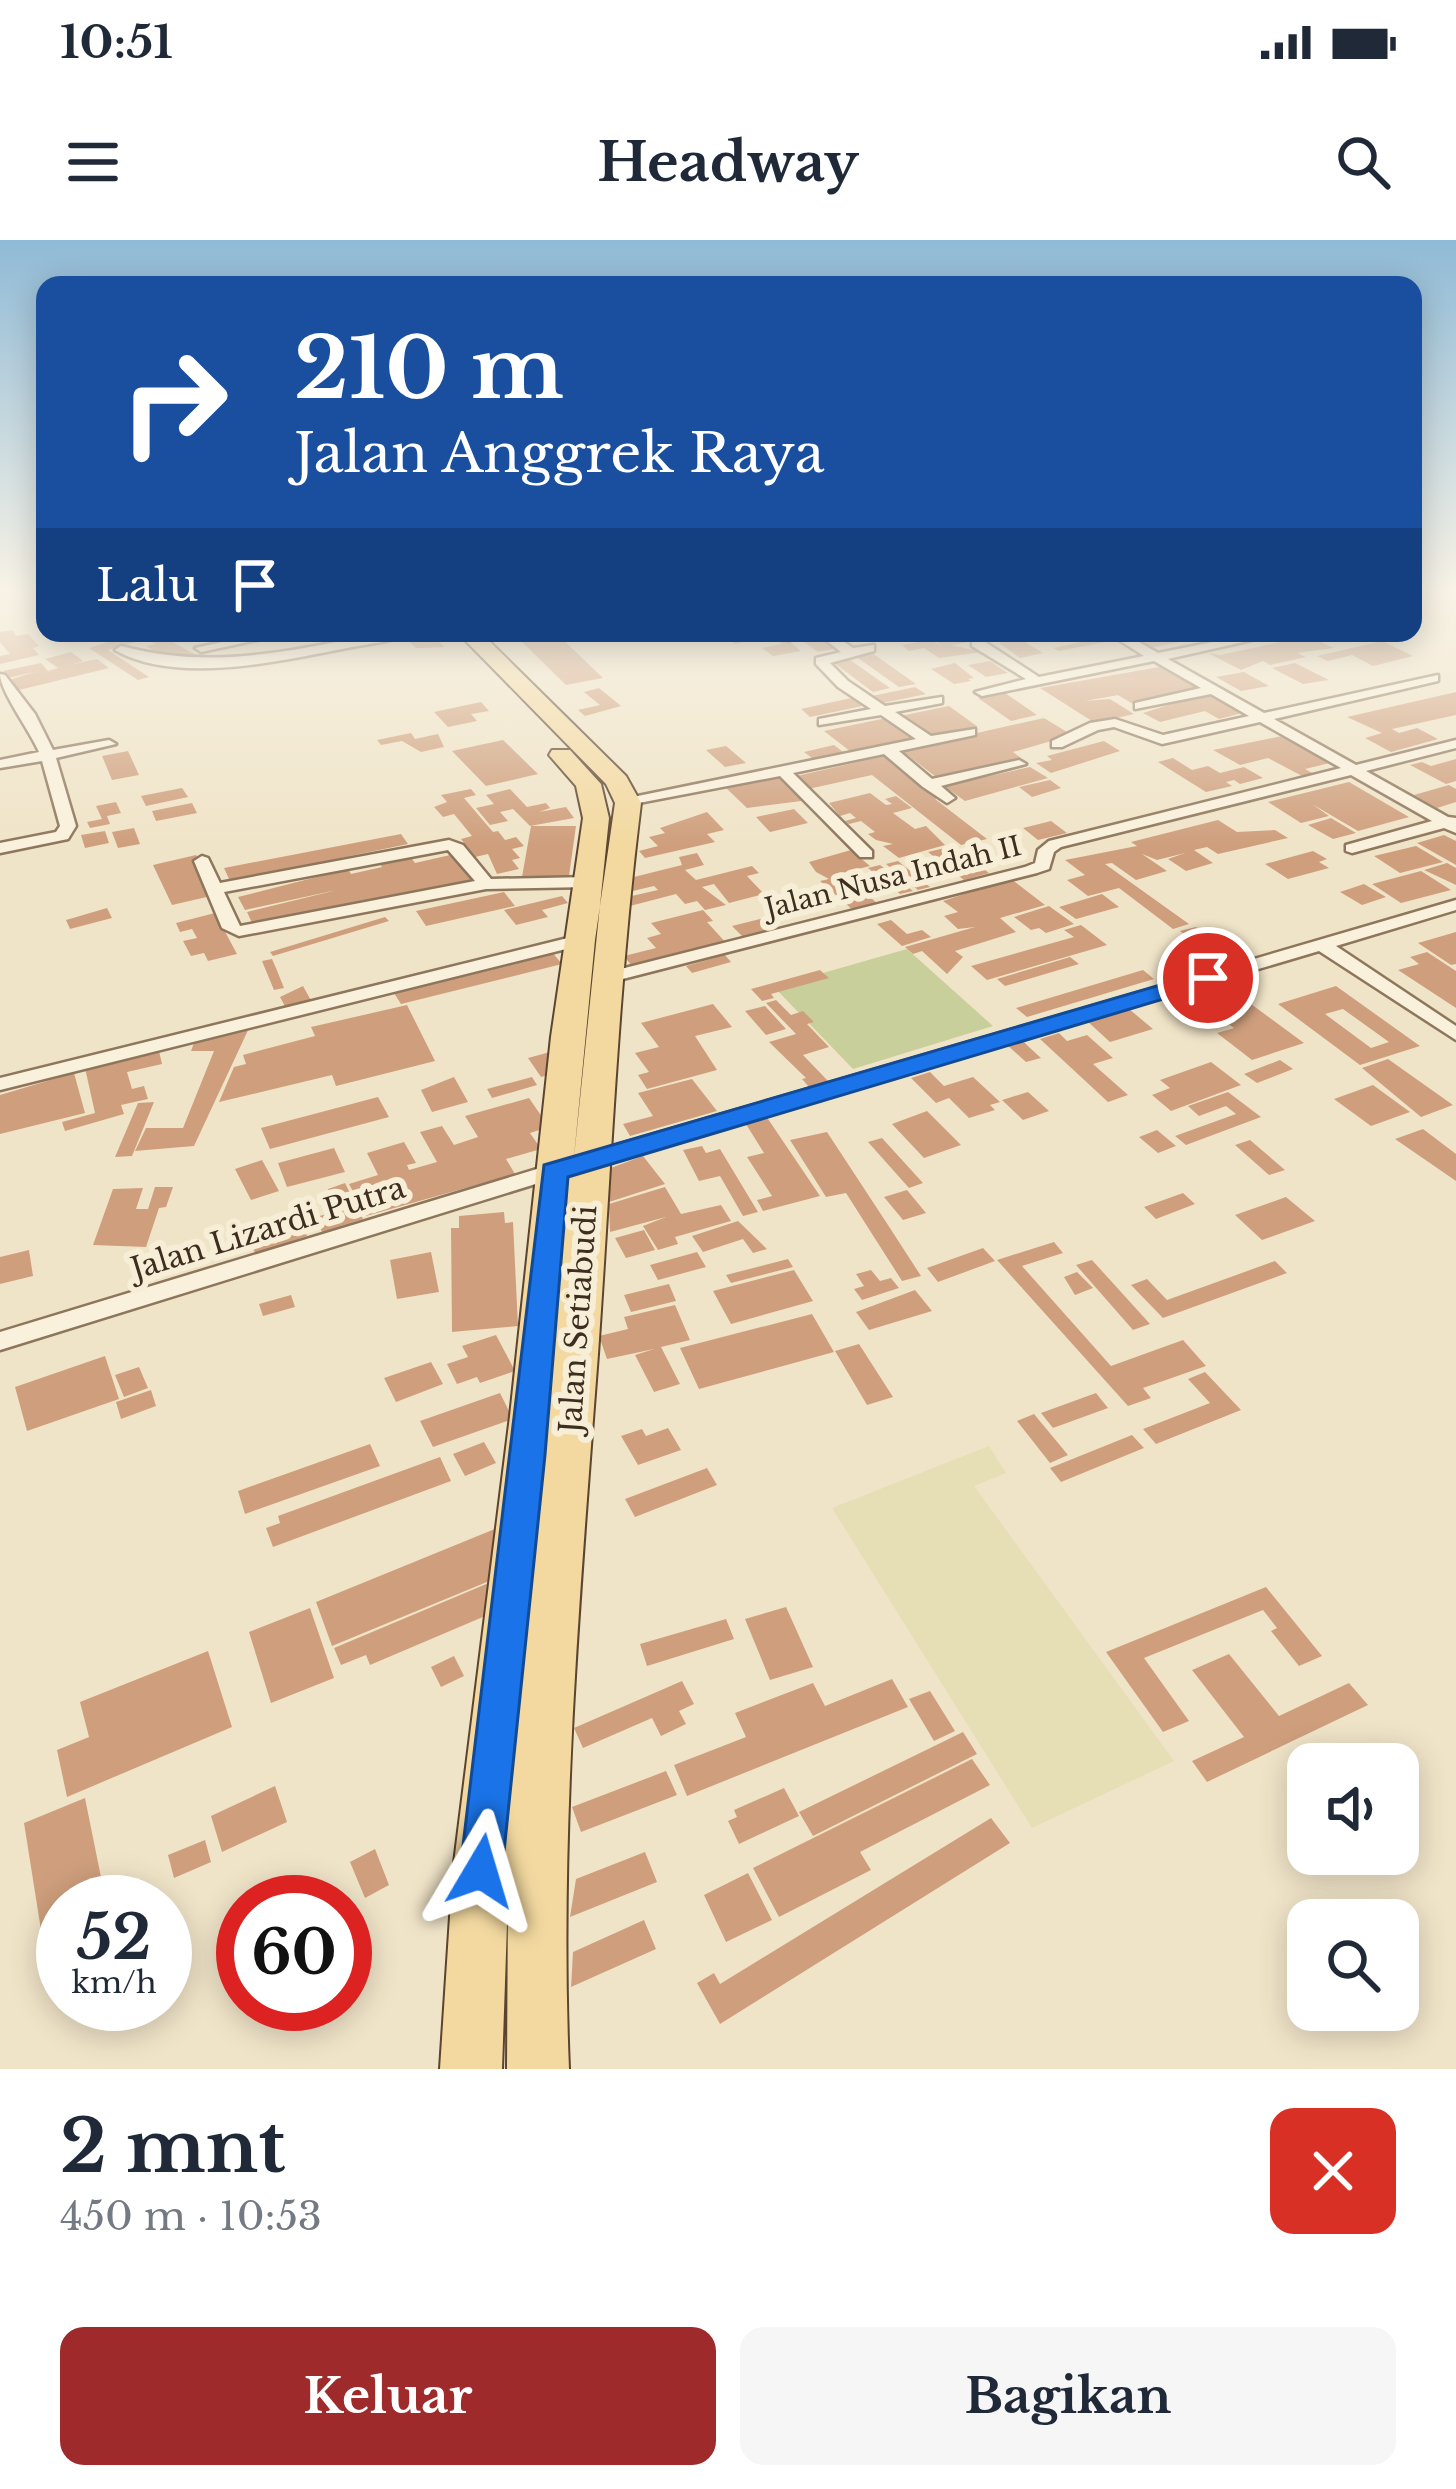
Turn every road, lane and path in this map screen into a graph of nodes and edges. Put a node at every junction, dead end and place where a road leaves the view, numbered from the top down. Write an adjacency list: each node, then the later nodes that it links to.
1 (486, 674): 36 (main road, Jalan Setiabudi)
2 (510, 674): 30 (main road)
3 (834, 674): 14 (street)
4 (1027, 674): 9 (street)
5 (1075, 674): 9 (street)
6 (1185, 674): 10 (street)
7 (0, 678): 23 (street)
8 (1433, 678): 15 (street)
9 (1039, 682): 11 (street)
10 (1210, 690): 13 (street); 15 (street)
11 (982, 692)
12 (937, 700): 14 (street)
13 (1140, 706)
14 (884, 710): 16 (street); 18 (street)
15 (1263, 720): 19 (street); 27 (street)
16 (824, 722)
17 (970, 732): 18 (street)
18 (929, 740): 22 (street)
19 (1058, 743)
20 (109, 744): 23 (street)
21 (1456, 744): 27 (street, Jalan Nusa Indah II)
22 (887, 749): 26 (street); 28 (street)
23 (50, 756): 24 (street); 32 (street)
24 (0, 764)
25 (1019, 764): 28 (street)
26 (783, 771): 30 (street); 34 (street)
27 (1354, 772): 31 (street); 42 (street, Jalan Nusa Indah II)
28 (928, 784): 29 (street)
29 (947, 798)
30 (628, 803): 42 (main road, Jalan Setiabudi)
31 (1453, 823): 33 (street)
32 (0, 848)
33 (1352, 848)
34 (866, 854)
35 (202, 861): 38 (street)
36 (589, 882): 37 (street); 40 (main road, Jalan Setiabudi)
37 (486, 884): 38 (street); 38 (street)
38 (216, 890)
39 (1454, 908): 41 (street, Jalan Lizardi Putra)
40 (580, 940): 44 (street); 45 (main road, Jalan Setiabudi)
41 (1324, 946): 43 (street); 45 (street, Jalan Lizardi Putra)
42 (607, 979): 45 (main road, Jalan Setiabudi)
43 (1456, 1034)
44 (0, 1084)
45 (572, 1166): 46 (street, Jalan Lizardi Putra); 47 (main road, Jalan Setiabudi); 48 (main road, Jalan Setiabudi)
46 (0, 1342)
47 (471, 2069)
48 (538, 2069)

